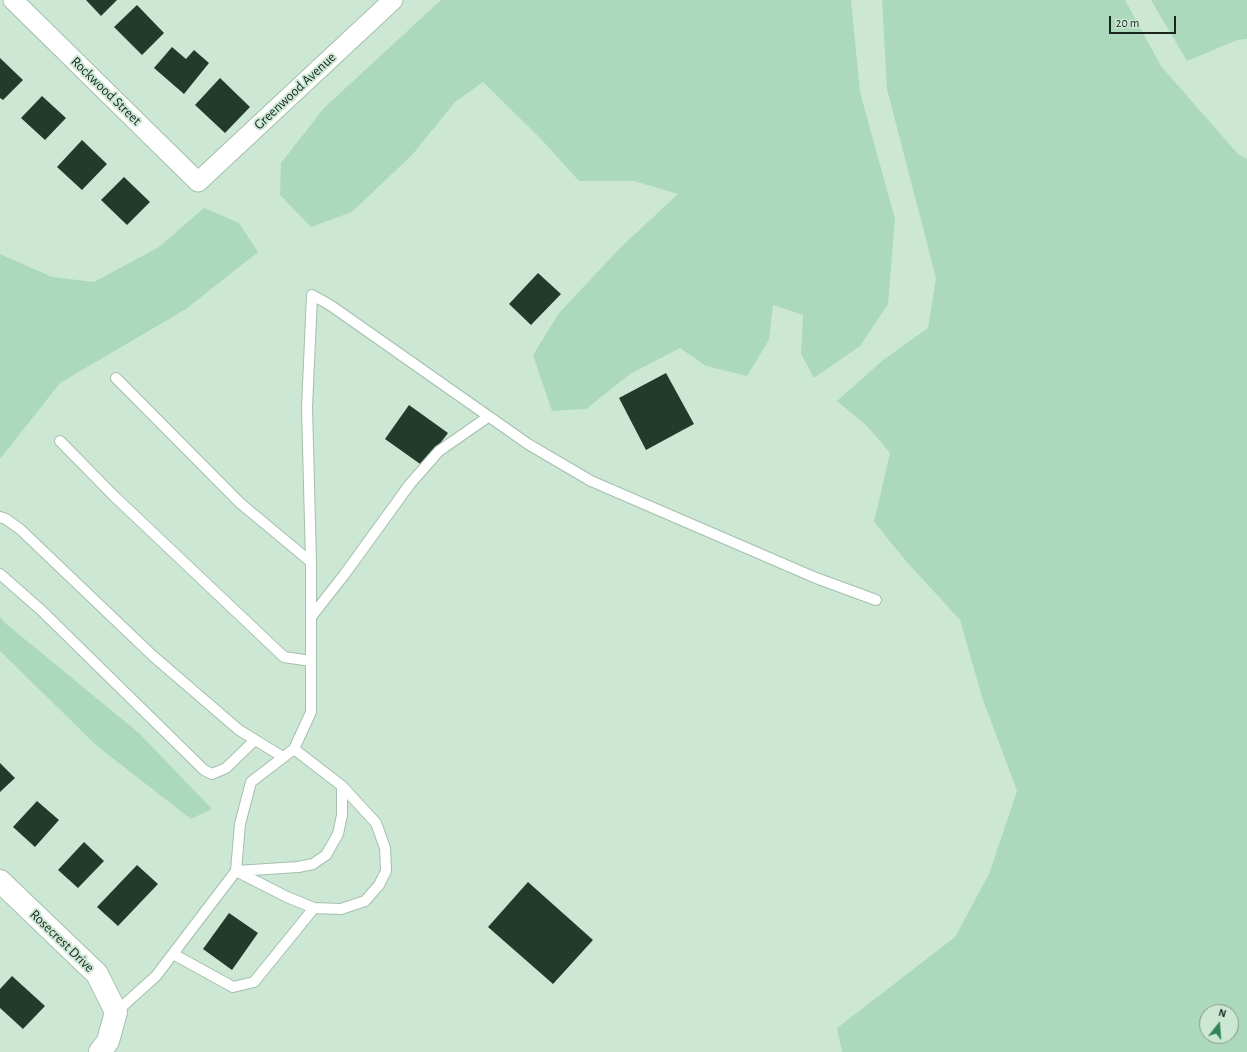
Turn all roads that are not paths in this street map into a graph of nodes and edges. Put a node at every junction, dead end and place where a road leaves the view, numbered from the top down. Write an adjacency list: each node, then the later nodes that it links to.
1 (13, 0): 3 (street, Rockwood Street)
2 (392, 0): 3 (street, Greenwood Avenue)
3 (198, 182)
4 (116, 378): 8 (lane)
5 (488, 417): 8 (lane); 10 (lane); 11 (lane)
6 (60, 441): 12 (lane)
7 (0, 517): 13 (lane)
8 (311, 562): 11 (lane)
9 (0, 574): 13 (lane)
10 (876, 600)
11 (311, 617): 12 (lane)
12 (311, 661): 14 (lane)
13 (256, 740): 15 (lane)
14 (294, 749): 15 (lane); 16 (lane)
15 (283, 757): 17 (lane)
16 (342, 786): 17 (lane); 19 (lane)
17 (236, 871): 19 (lane); 20 (lane)
18 (0, 881): 21 (street, Rosecrest Drive)
19 (314, 908): 20 (lane)
20 (173, 954): 21 (lane)
21 (116, 1012): 22 (street)
22 (100, 1052)

